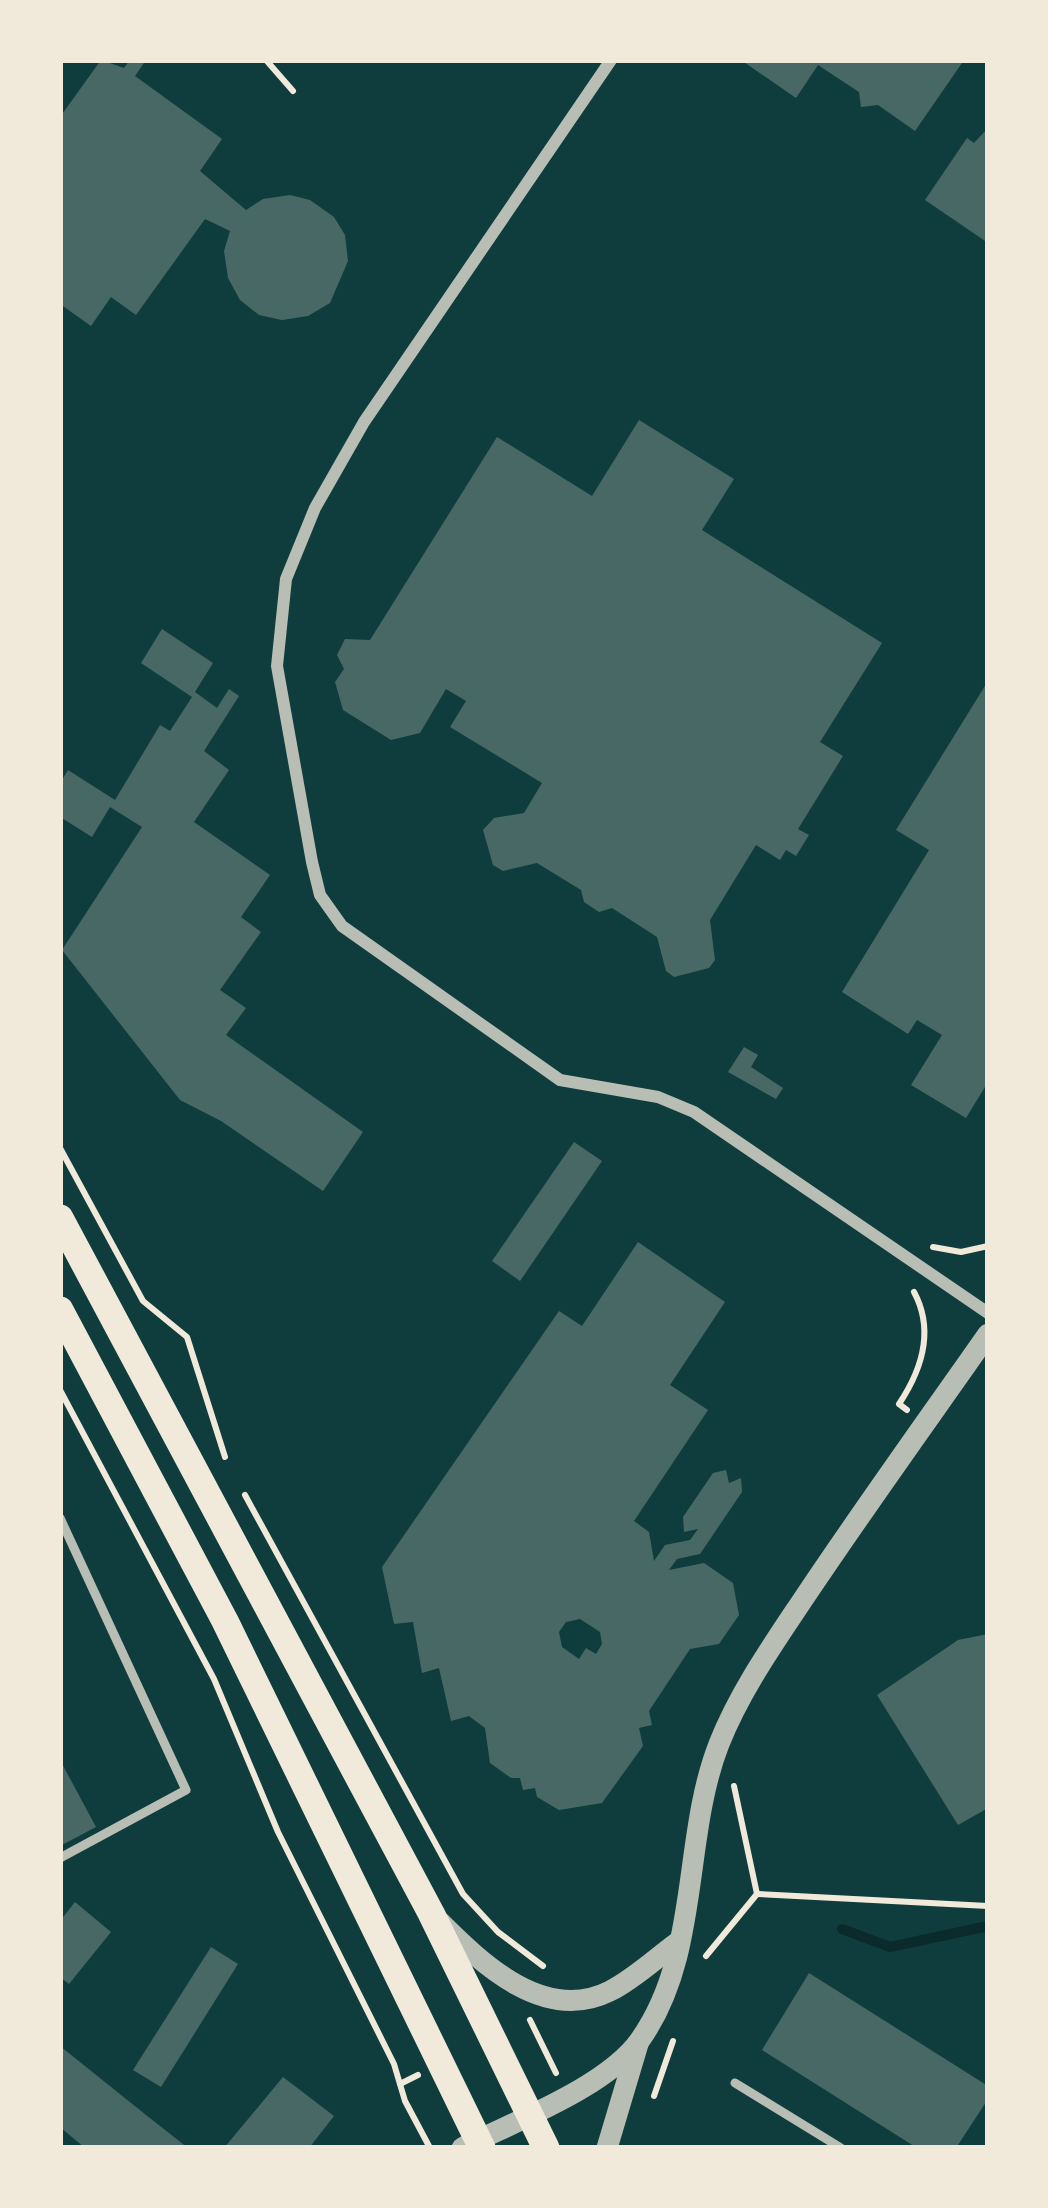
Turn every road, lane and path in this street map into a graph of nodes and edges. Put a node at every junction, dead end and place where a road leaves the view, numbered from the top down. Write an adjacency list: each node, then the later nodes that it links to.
1 (266, 60): 3 (path)
2 (611, 60): 7 (street)
3 (293, 91)
4 (60, 1148): 19 (path)
5 (60, 1218): 17 (main road)
6 (988, 1246): 7 (path)
7 (919, 1267): 9 (street); 12 (path)
8 (60, 1310): 23 (main road)
9 (988, 1313)
10 (988, 1334): 12 (street)
11 (60, 1390): 25 (path)
12 (926, 1423): 18 (street)
13 (60, 1518): 15 (lane)
14 (731, 1775): 16 (path)
15 (60, 1858)
16 (988, 1906)
17 (431, 1912): 19 (street); 22 (main road)
18 (678, 1942): 19 (street); 20 (street)
19 (541, 1997)
20 (638, 2043): 22 (street); 27 (street)
21 (735, 2083): 24 (lane)
22 (528, 2113): 23 (street); 26 (main road)
23 (474, 2145)
24 (827, 2145): 28 (lane)
25 (430, 2148)
26 (546, 2148)
27 (607, 2148)
28 (841, 2148)

